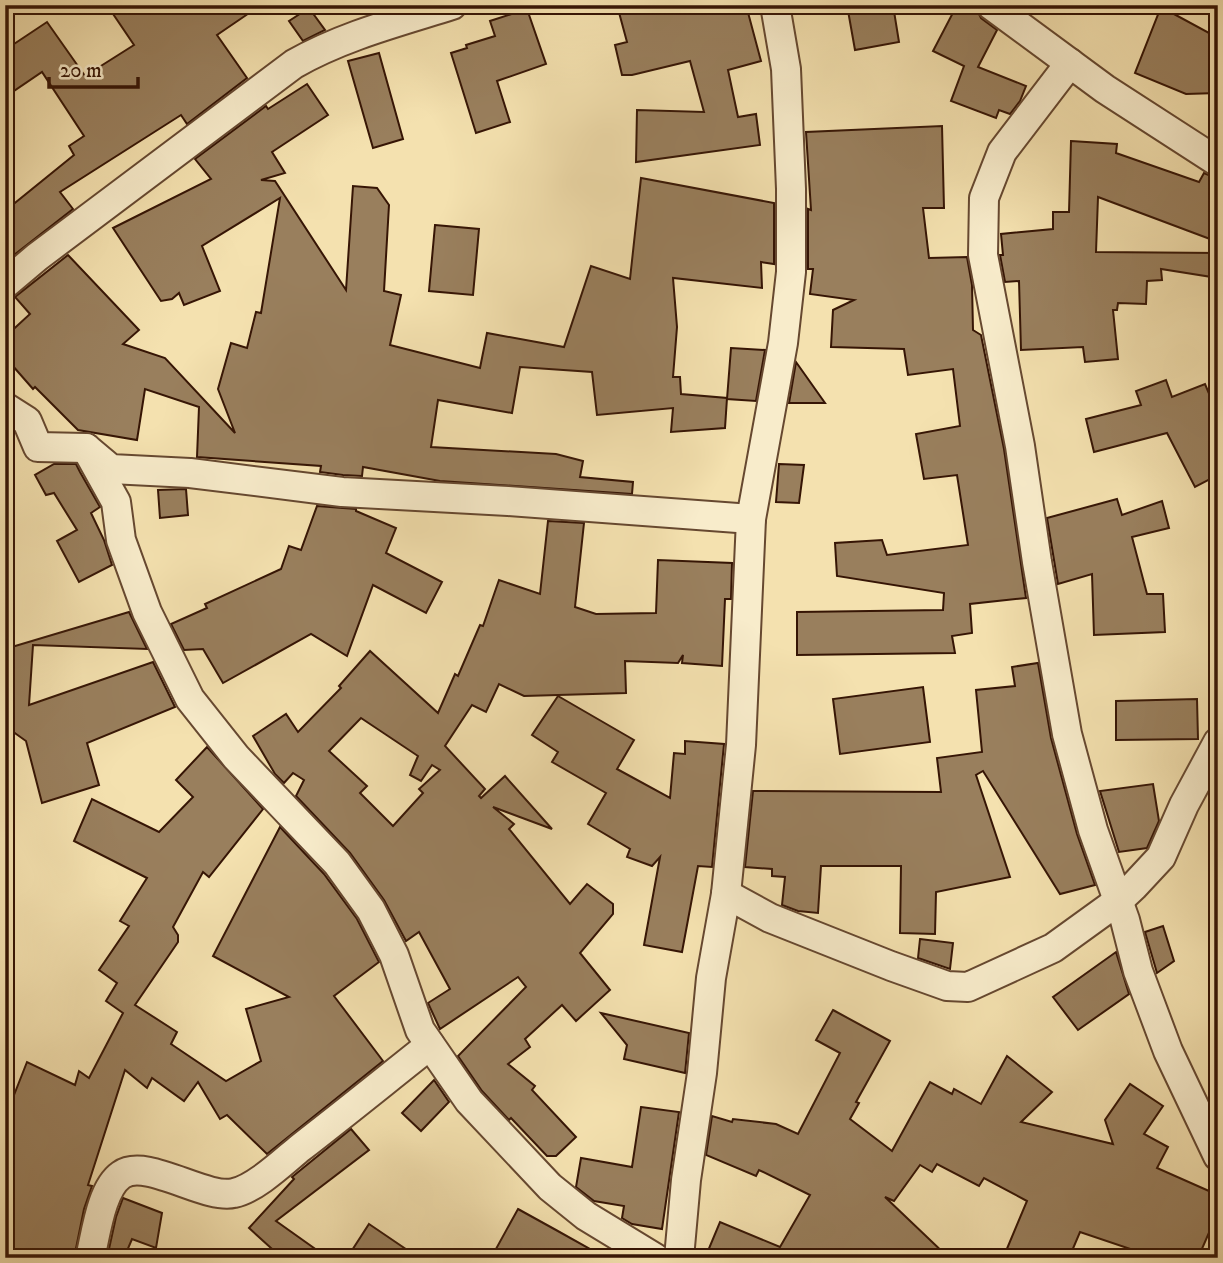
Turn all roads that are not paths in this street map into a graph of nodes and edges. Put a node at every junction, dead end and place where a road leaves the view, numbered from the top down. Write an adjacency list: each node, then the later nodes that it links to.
1 (452, 5): 6 (street)
2 (775, 5): 9 (street)
3 (991, 5): 4 (street)
4 (1070, 63): 5 (street); 12 (street)
5 (1218, 162)
6 (5, 284)
7 (5, 407): 8 (street)
8 (86, 448): 9 (street); 13 (street)
9 (751, 519): 11 (street)
10 (1218, 742): 12 (street)
11 (726, 894): 12 (street); 17 (street)
12 (1118, 901): 14 (street)
13 (430, 1045): 15 (street); 16 (street)
14 (1218, 1156)
15 (90, 1258)
16 (655, 1258)
17 (679, 1258)

